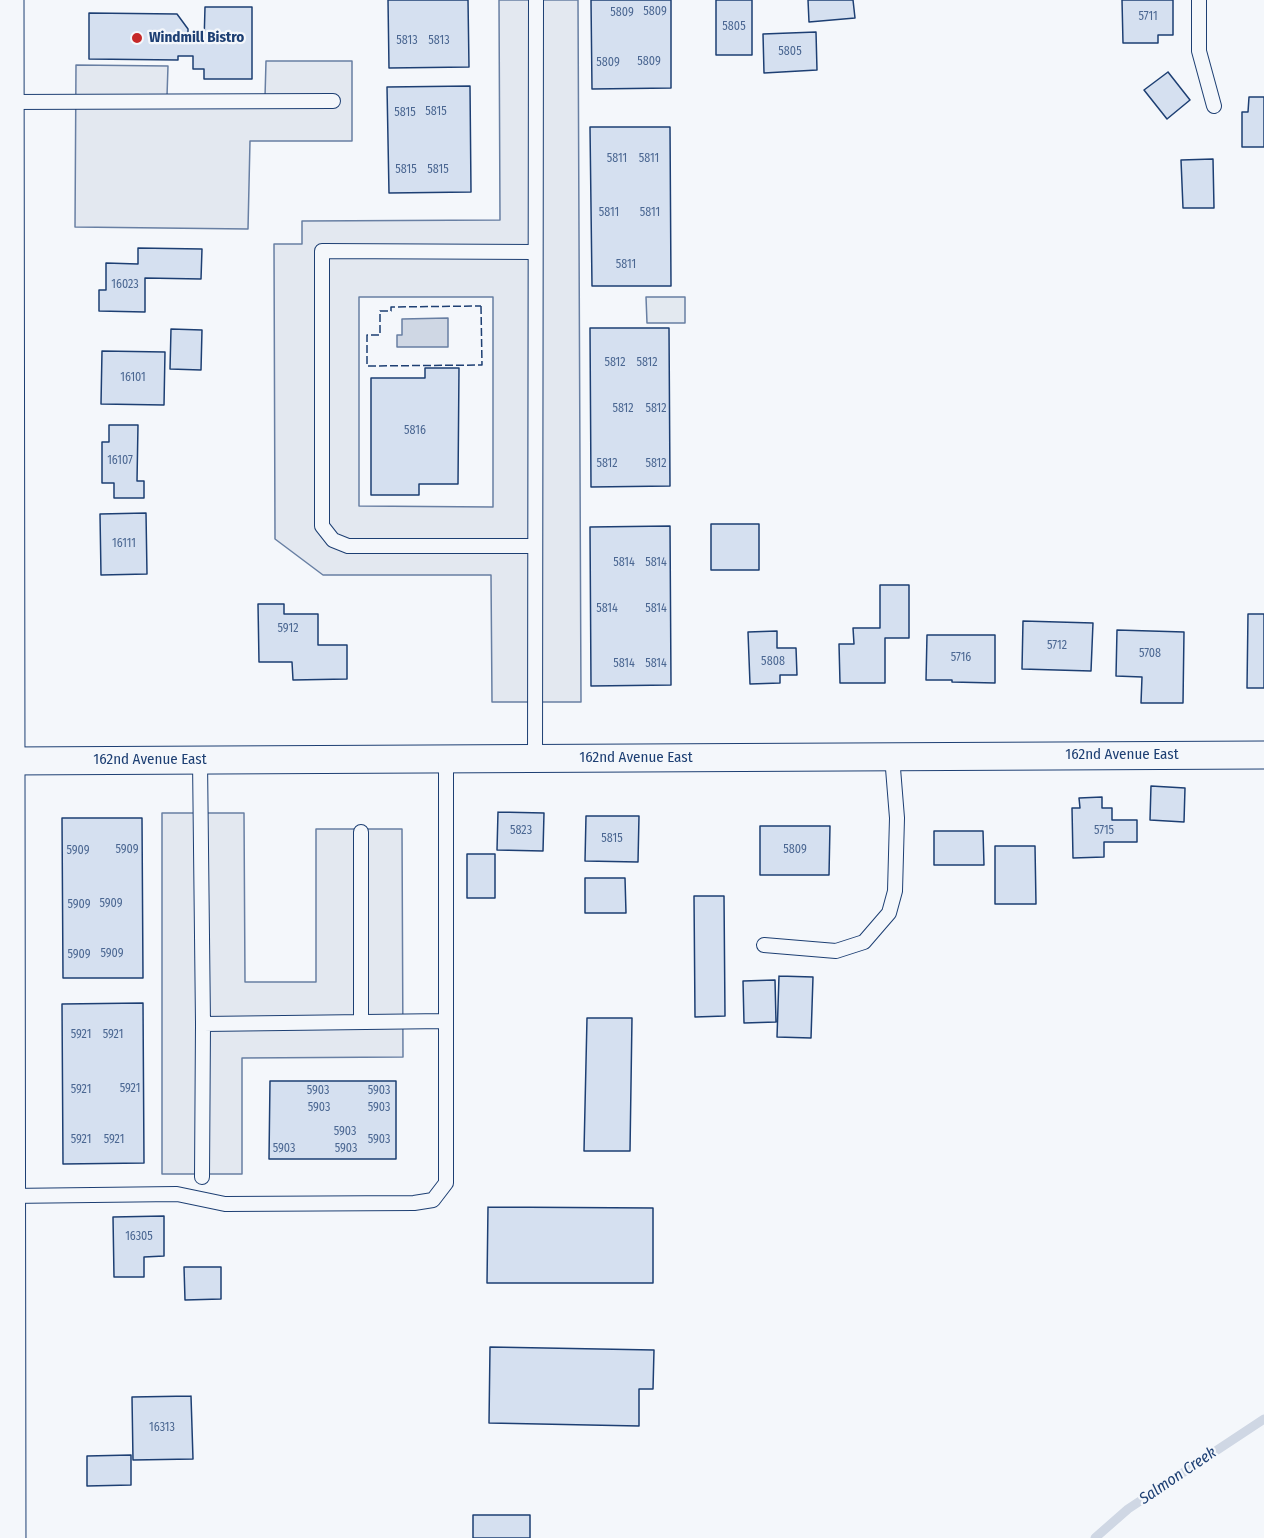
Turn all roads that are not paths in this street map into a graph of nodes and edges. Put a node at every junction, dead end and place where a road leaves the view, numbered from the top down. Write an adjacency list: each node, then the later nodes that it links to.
1 (7, 0): 4 (street)
2 (536, 0): 8 (lane)
3 (1199, 0): 6 (lane)
4 (5, 86): 5 (lane); 7 (street)
5 (333, 101)
6 (1214, 106)
7 (4, 197): 9 (street)
8 (535, 252): 10 (lane); 10 (lane)
9 (4, 479): 16 (street)
10 (535, 546): 14 (lane)
11 (1264, 755): 12 (street, 162nd Avenue East)
12 (892, 756): 14 (street, 162nd Avenue East); 19 (lane)
13 (446, 759): 14 (street, 162nd Avenue East); 15 (street, 162nd Avenue East); 20 (lane)
14 (535, 759)
15 (200, 760): 16 (street, 162nd Avenue East); 22 (lane)
16 (7, 761): 18 (street)
17 (361, 832): 21 (lane)
18 (4, 887): 24 (street)
19 (764, 945)
20 (446, 1021): 21 (lane); 24 (lane)
21 (361, 1022): 22 (lane)
22 (203, 1024): 23 (lane)
23 (202, 1177)
24 (8, 1196): 25 (street)
25 (4, 1232): 26 (street)
26 (9, 1538)

